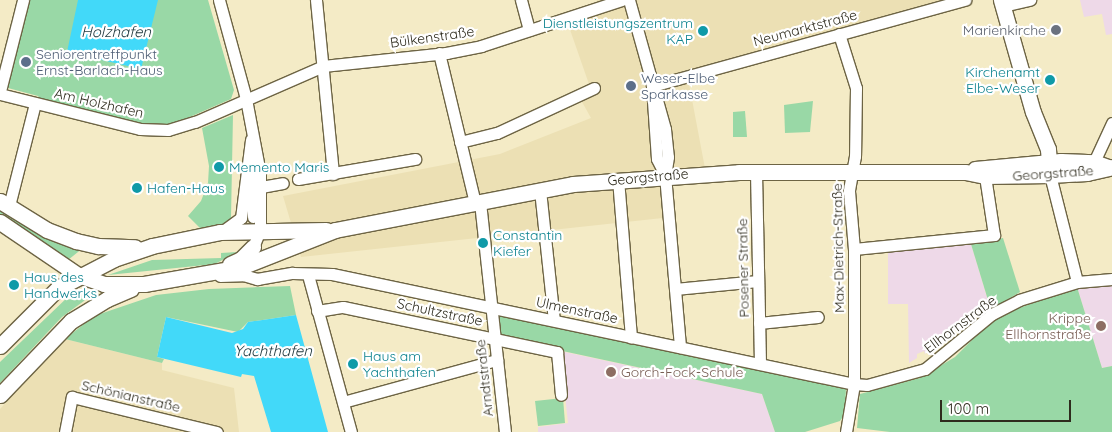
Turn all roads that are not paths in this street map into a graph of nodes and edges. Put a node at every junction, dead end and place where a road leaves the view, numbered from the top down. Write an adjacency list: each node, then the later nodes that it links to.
1 (23, 0): 14 (street, Am Holzhafen)
2 (219, 0): 18 (street)
3 (316, 0): 13 (street)
4 (520, 0): 10 (street)
5 (622, 0): 10 (street, Bülkenstraße)
6 (630, 0): 15 (street)
7 (965, 0): 11 (street, Neumarktstraße)
8 (1030, 0): 9 (street)
9 (1002, 3): 26 (main road)
10 (529, 30): 12 (street, Bülkenstraße)
11 (839, 34): 15 (street, Neumarktstraße); 29 (street, Max-Dietrich-Straße)
12 (439, 54): 13 (street, Bülkenstraße); 23 (street, Arndtstraße)
13 (323, 66): 18 (street, Bülkenstraße); 31 (street)
14 (2, 74): 17 (street, Am Holzhafen)
15 (652, 86): 32 (street)
16 (594, 88): 23 (street)
17 (0, 93): 19 (street, Am Holzhafen)
18 (246, 99): 19 (street, Am Holzhafen); 21 (street)
19 (35, 103): 40 (street)
20 (1112, 122): 25 (street)
21 (251, 124): 22 (street); 37 (street)
22 (251, 140): 42 (street); 44 (street)
23 (460, 142): 39 (street, Arndtstraße)
24 (415, 159): 31 (street)
25 (1094, 162): 26 (main road, Georgstraße); 27 (main road, Georgstraße)
26 (1046, 166): 27 (main road, Georgstraße); 30 (main road, Georgstraße); 33 (main road, Georgstraße); 54 (street)
27 (1111, 167)
28 (756, 172): 29 (main road, Georgstraße); 32 (main road, Georgstraße); 53 (street, Posener Straße)
29 (853, 172): 30 (main road, Georgstraße); 46 (street, Max-Dietrich-Straße)
30 (966, 172): 33 (main road, Georgstraße)
31 (334, 174): 34 (street)
32 (665, 175): 35 (main road, Georgstraße); 56 (street)
33 (985, 176): 46 (street)
34 (298, 179)
35 (618, 179): 38 (main road, Georgstraße); 62 (street)
36 (282, 183): 37 (street)
37 (261, 187): 42 (street)
38 (540, 190): 39 (main road, Georgstraße); 60 (street)
39 (478, 202): 43 (main road, Georgstraße); 57 (street, Arndtstraße)
40 (4, 204): 45 (main road)
41 (0, 222): 48 (main road)
42 (256, 230): 43 (main road, Georgstraße); 44 (main road, Georgstraße); 47 (street)
43 (335, 230): 47 (main road, Georgstraße)
44 (220, 232): 45 (main road, Georgstraße)
45 (152, 246): 48 (main road)
46 (854, 250): 68 (street, Max-Dietrich-Straße)
47 (254, 254): 49 (main road, Georgstraße); 51 (street)
48 (78, 275): 55 (main road); 64 (main road)
49 (208, 275): 51 (street, Ulmenstraße); 55 (main road, Georgstraße)
50 (308, 275): 51 (street, Ulmenstraße); 57 (street, Ulmenstraße); 58 (street)
51 (270, 276)
52 (1112, 279): 54 (street, Ellhornstraße)
53 (758, 281): 56 (street); 61 (street, Posener Straße)
54 (1077, 282): 68 (street, Ellhornstraße)
55 (144, 284): 69 (main road)
56 (675, 289): 65 (street)
57 (492, 307): 60 (street, Ulmenstraße); 63 (street, Arndtstraße)
58 (318, 311): 63 (street, Schultzstraße); 71 (street)
59 (818, 317): 61 (street)
60 (554, 320): 62 (street, Ulmenstraße)
61 (759, 324): 67 (street, Posener Straße)
62 (632, 337): 65 (street, Ulmenstraße)
63 (495, 338): 66 (street, Arndtstraße); 70 (street, Schultzstraße)
64 (0, 346)
65 (680, 347): 67 (street, Ulmenstraße)
66 (497, 360): 71 (street); 75 (street, Arndtstraße)
67 (760, 364): 68 (street, Ulmenstraße)
68 (854, 384): 76 (street, Max-Dietrich-Straße)
69 (0, 395)
70 (561, 395)
71 (343, 402): 74 (street)
72 (65, 432): 73 (street, Schönianstraße)
73 (217, 432)
74 (351, 432)
75 (505, 432)
76 (846, 432)

